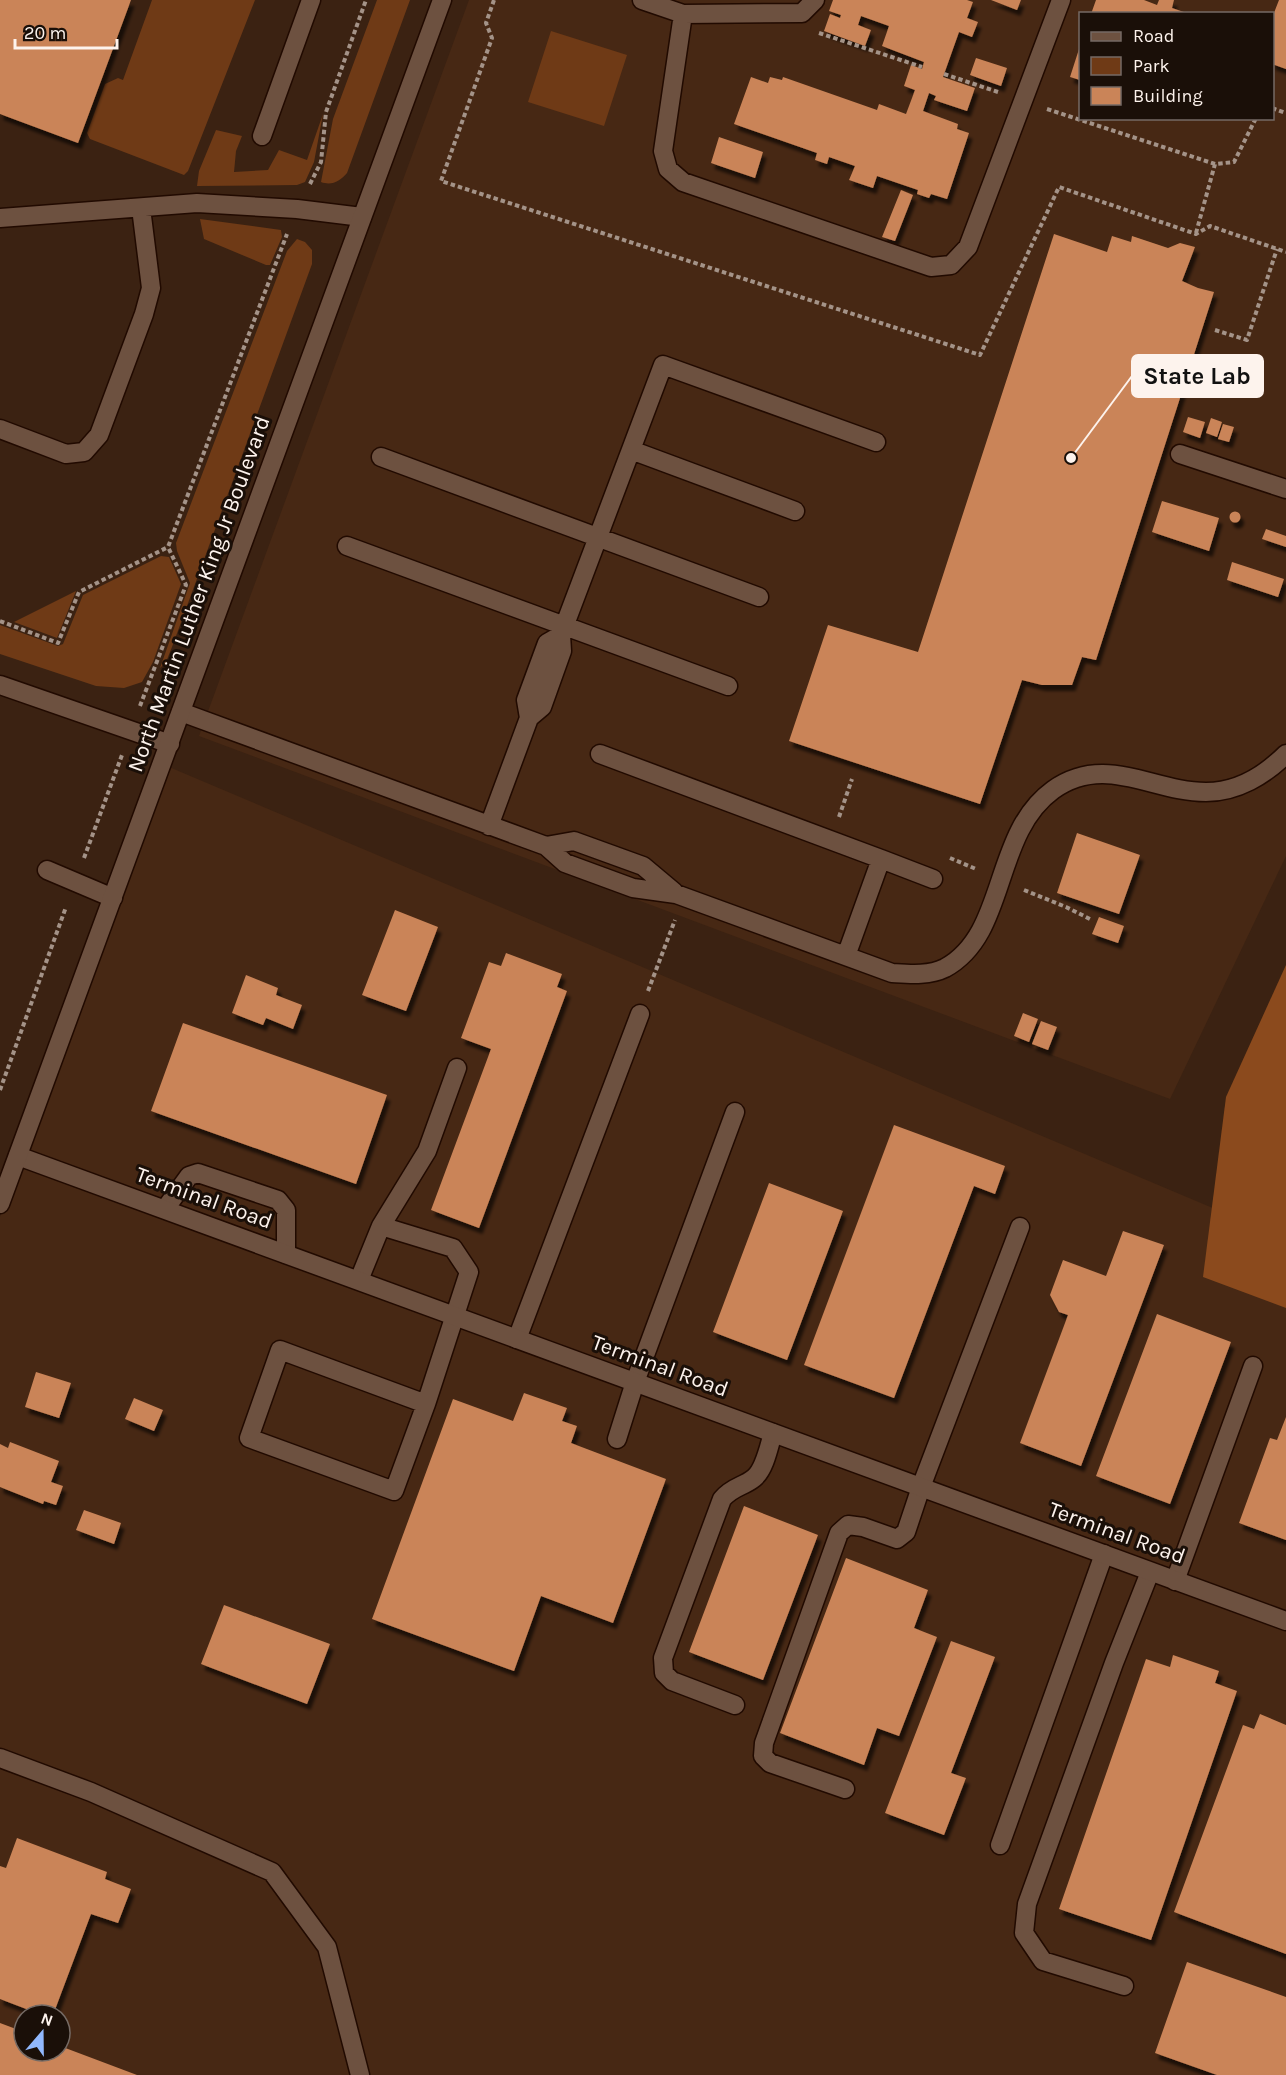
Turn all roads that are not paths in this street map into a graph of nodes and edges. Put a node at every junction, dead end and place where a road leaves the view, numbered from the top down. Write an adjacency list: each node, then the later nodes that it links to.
1 (311, 0): 7 (street)
2 (642, 0): 6 (street)
3 (1061, 0): 6 (street)
4 (445, 1): 9 (street, North Martin Luther King Jr Boulevard)
5 (808, 7): 6 (street)
6 (683, 14)
7 (262, 136)
8 (141, 208): 9 (street); 10 (street); 11 (street)
9 (362, 217): 24 (street, North Martin Luther King Jr Boulevard)
10 (0, 218)
11 (0, 429)
12 (876, 442): 13 (street)
13 (631, 450): 17 (street); 18 (street)
14 (1180, 454): 16 (street)
15 (381, 458): 18 (street)
16 (1286, 489)
17 (795, 511)
18 (597, 537): 20 (street); 21 (street)
19 (347, 546): 21 (street)
20 (759, 597)
21 (562, 631): 23 (street); 28 (street)
22 (0, 685): 25 (street)
23 (728, 686)
24 (181, 712): 25 (street, North Martin Luther King Jr Boulevard); 28 (street)
25 (170, 744): 32 (street, North Martin Luther King Jr Boulevard)
26 (600, 754): 29 (street)
27 (1286, 754): 33 (street)
28 (489, 826): 33 (street)
29 (881, 859): 31 (street); 33 (street)
30 (47, 870): 32 (street)
31 (933, 879)
32 (113, 898): 37 (street, North Martin Luther King Jr Boulevard)
33 (846, 956)
34 (640, 1014): 45 (street)
35 (457, 1068): 40 (street)
36 (735, 1112): 47 (street)
37 (18, 1156): 38 (street, North Martin Luther King Jr Boulevard); 39 (street, Terminal Road)
38 (0, 1204)
39 (165, 1209): 42 (street, Terminal Road); 42 (street)
40 (381, 1226): 43 (street); 44 (street)
41 (1020, 1227): 51 (street)
42 (286, 1254): 43 (street, Terminal Road)
43 (359, 1280): 44 (street, Terminal Road)
44 (456, 1316): 45 (street, Terminal Road); 48 (street)
45 (517, 1339): 47 (street, Terminal Road)
46 (1253, 1366): 54 (street)
47 (635, 1382): 49 (street, Terminal Road); 50 (street)
48 (426, 1404): 48 (street)
49 (773, 1433): 51 (street, Terminal Road); 56 (street)
50 (617, 1440)
51 (921, 1487): 52 (street, Terminal Road); 58 (street)
52 (1104, 1554): 53 (street, Terminal Road); 59 (street)
53 (1150, 1572): 54 (street, Terminal Road); 60 (street)
54 (1175, 1581): 55 (street, Terminal Road)
55 (1286, 1621)
56 (735, 1705)
57 (0, 1758): 61 (street)
58 (845, 1789)
59 (1000, 1845)
60 (1124, 1986)
61 (360, 2075)

